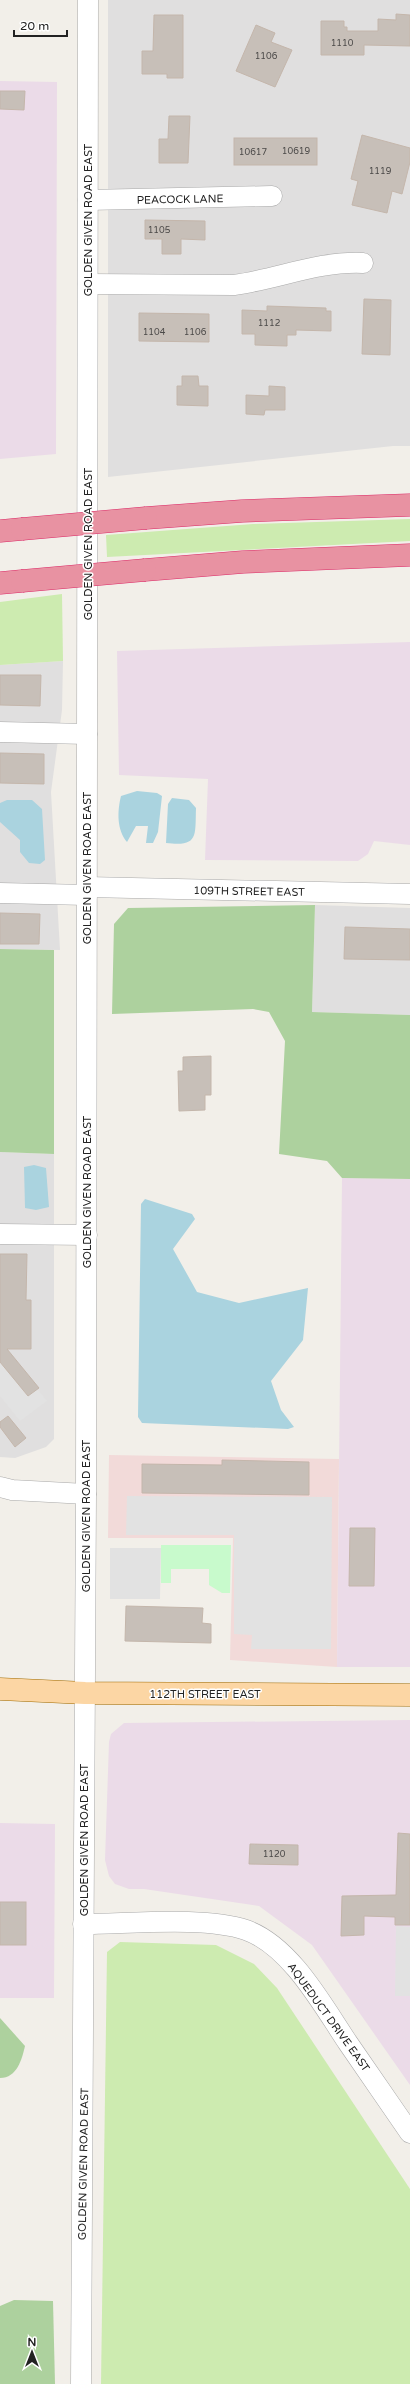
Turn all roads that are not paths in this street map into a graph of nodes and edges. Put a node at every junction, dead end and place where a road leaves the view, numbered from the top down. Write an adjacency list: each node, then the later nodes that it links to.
1 (88, 0): 3 (street, GOLDEN GIVEN ROAD EAST)
2 (272, 196): 3 (street, PEACOCK LANE)
3 (88, 200): 5 (street, GOLDEN GIVEN ROAD EAST)
4 (364, 263): 5 (street)
5 (88, 284): 11 (street, GOLDEN GIVEN ROAD EAST)
6 (410, 505): 7 (highway, bridge)
7 (0, 531)
8 (410, 555): 9 (highway, bridge)
9 (0, 583)
10 (0, 732): 11 (street)
11 (87, 734): 12 (street, GOLDEN GIVEN ROAD EAST)
12 (87, 891): 13 (street, 109TH STREET EAST); 14 (street, 109TH STREET EAST); 16 (street, GOLDEN GIVEN ROAD EAST)
13 (0, 893)
14 (410, 894)
15 (0, 1234): 16 (street)
16 (87, 1235): 18 (street, GOLDEN GIVEN ROAD EAST)
17 (0, 1487): 18 (street)
18 (86, 1494): 20 (street, GOLDEN GIVEN ROAD EAST)
19 (0, 1689): 20 (main road, 112TH STREET EAST)
20 (85, 1693): 21 (main road, 112TH STREET EAST); 22 (street, GOLDEN GIVEN ROAD EAST)
21 (410, 1695)
22 (83, 1924): 23 (street, AQUEDUCT DRIVE EAST); 24 (street, GOLDEN GIVEN ROAD EAST)
23 (410, 2133)
24 (81, 2384)

